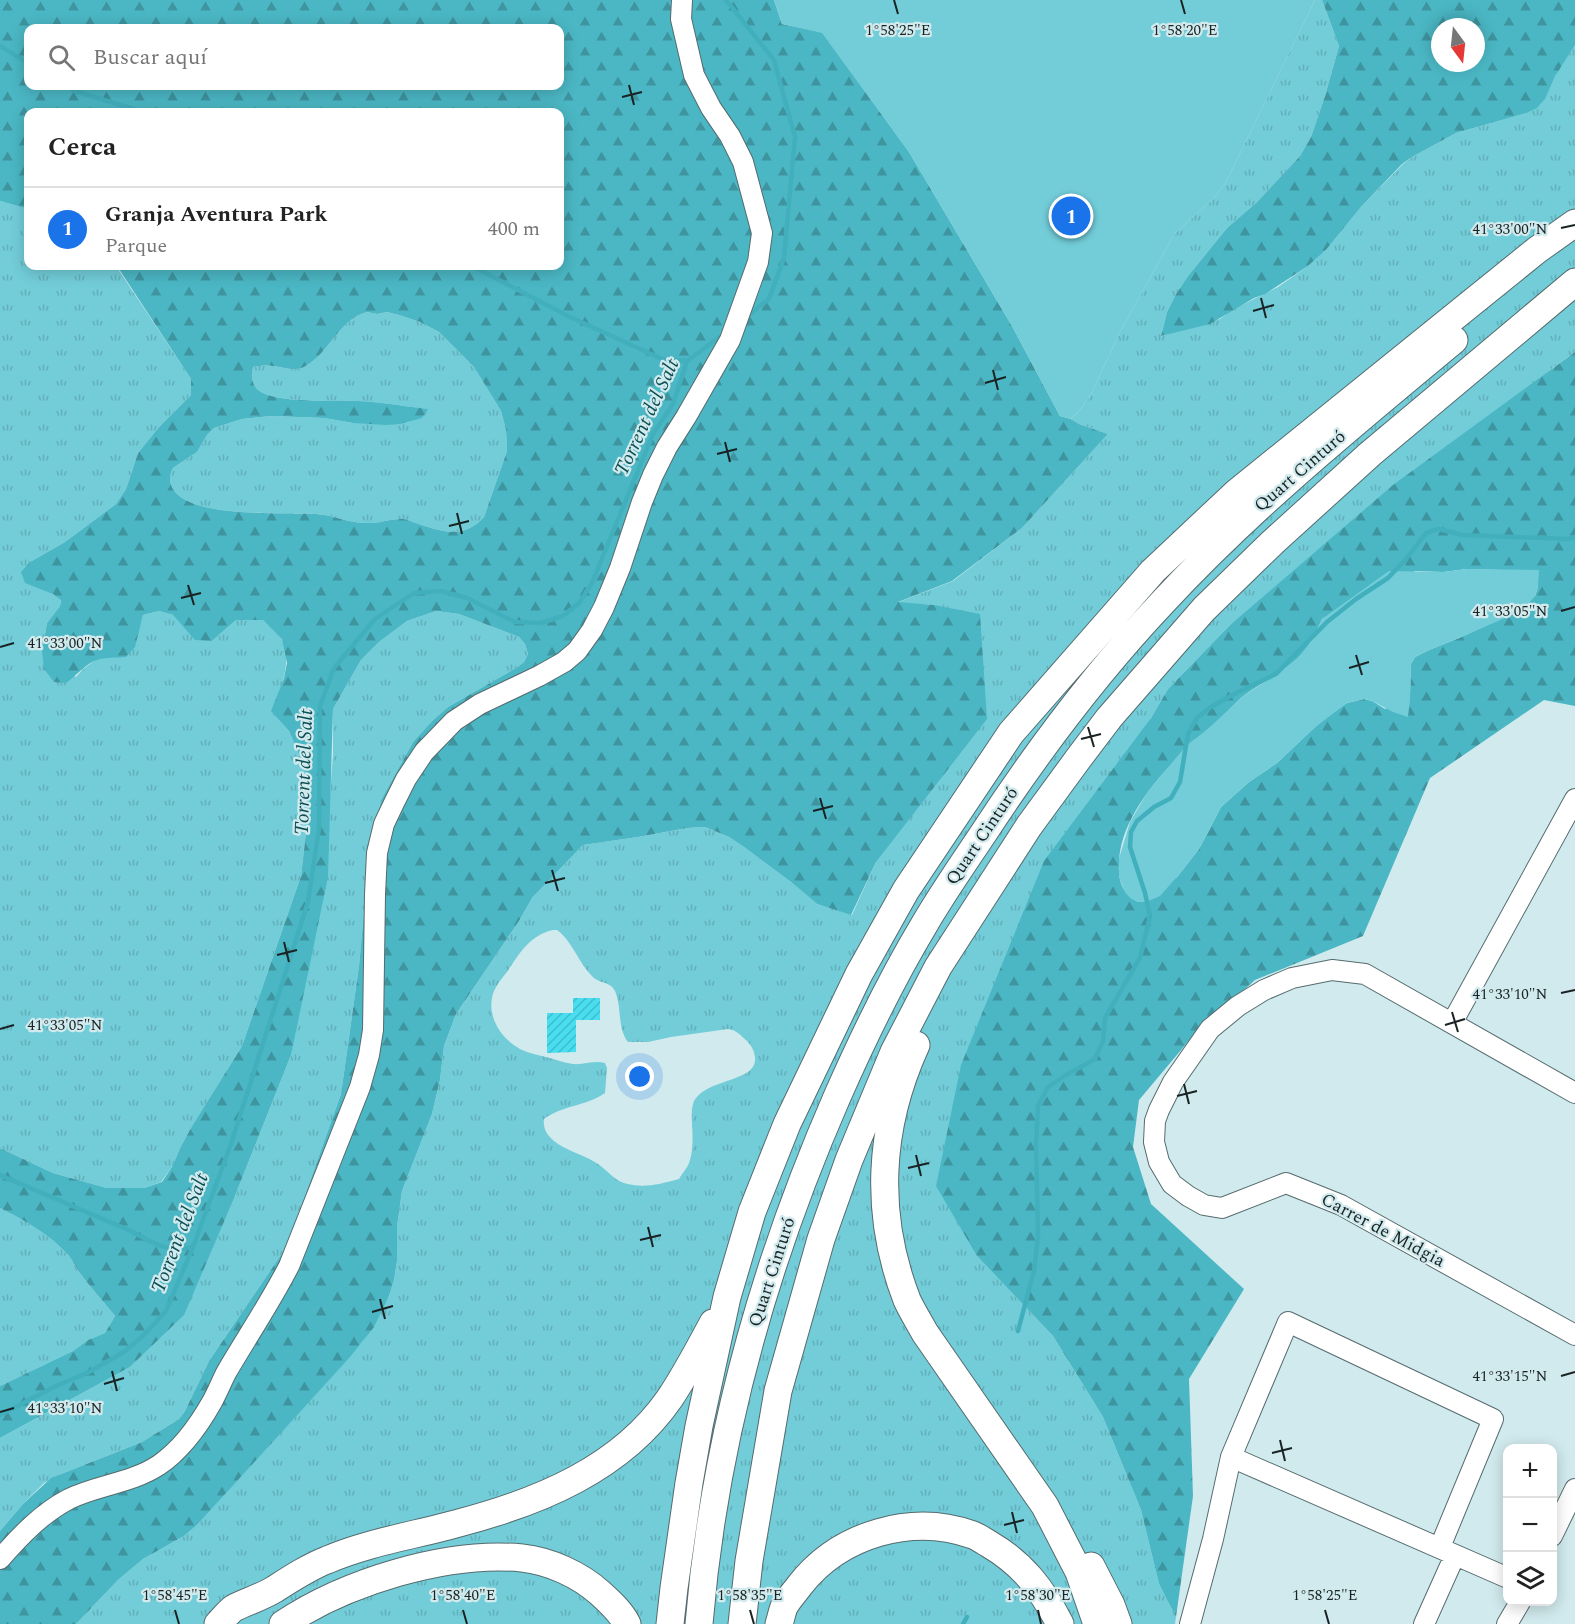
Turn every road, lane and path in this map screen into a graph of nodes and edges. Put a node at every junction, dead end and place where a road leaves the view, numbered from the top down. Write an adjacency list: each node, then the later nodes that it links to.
1 (681, 0): 16 (street)
2 (1575, 223): 9 (highway)
3 (1575, 237): 25 (highway, Quart Cinturó)
4 (1575, 282): 6 (highway, Quart Cinturó)
5 (1575, 799): 7 (street)
6 (974, 912): 13 (highway); 26 (highway, Quart Cinturó)
7 (1452, 1023): 8 (street); 10 (street, Carrer de Midgia)
8 (1575, 1093)
9 (727, 1296): 18 (highway); 24 (highway)
10 (1575, 1335)
11 (1231, 1457): 15 (street); 15 (street); 31 (street)
12 (1575, 1489): 14 (street)
13 (1045, 1506): 29 (highway); 30 (highway)
14 (1557, 1526)
15 (1447, 1551): 17 (street); 32 (street)
16 (0, 1559)
17 (1503, 1576)
18 (264, 1596): 20 (highway); 21 (highway)
19 (1518, 1606): 33 (street)
20 (218, 1624)
21 (234, 1624)
22 (283, 1624): 23 (highway)
23 (627, 1624)
24 (670, 1624)
25 (699, 1624)
26 (742, 1624)
27 (779, 1624): 28 (highway)
28 (1060, 1624)
29 (1096, 1624)
30 (1118, 1624)
31 (1190, 1624)
32 (1424, 1624)
33 (1507, 1624)

